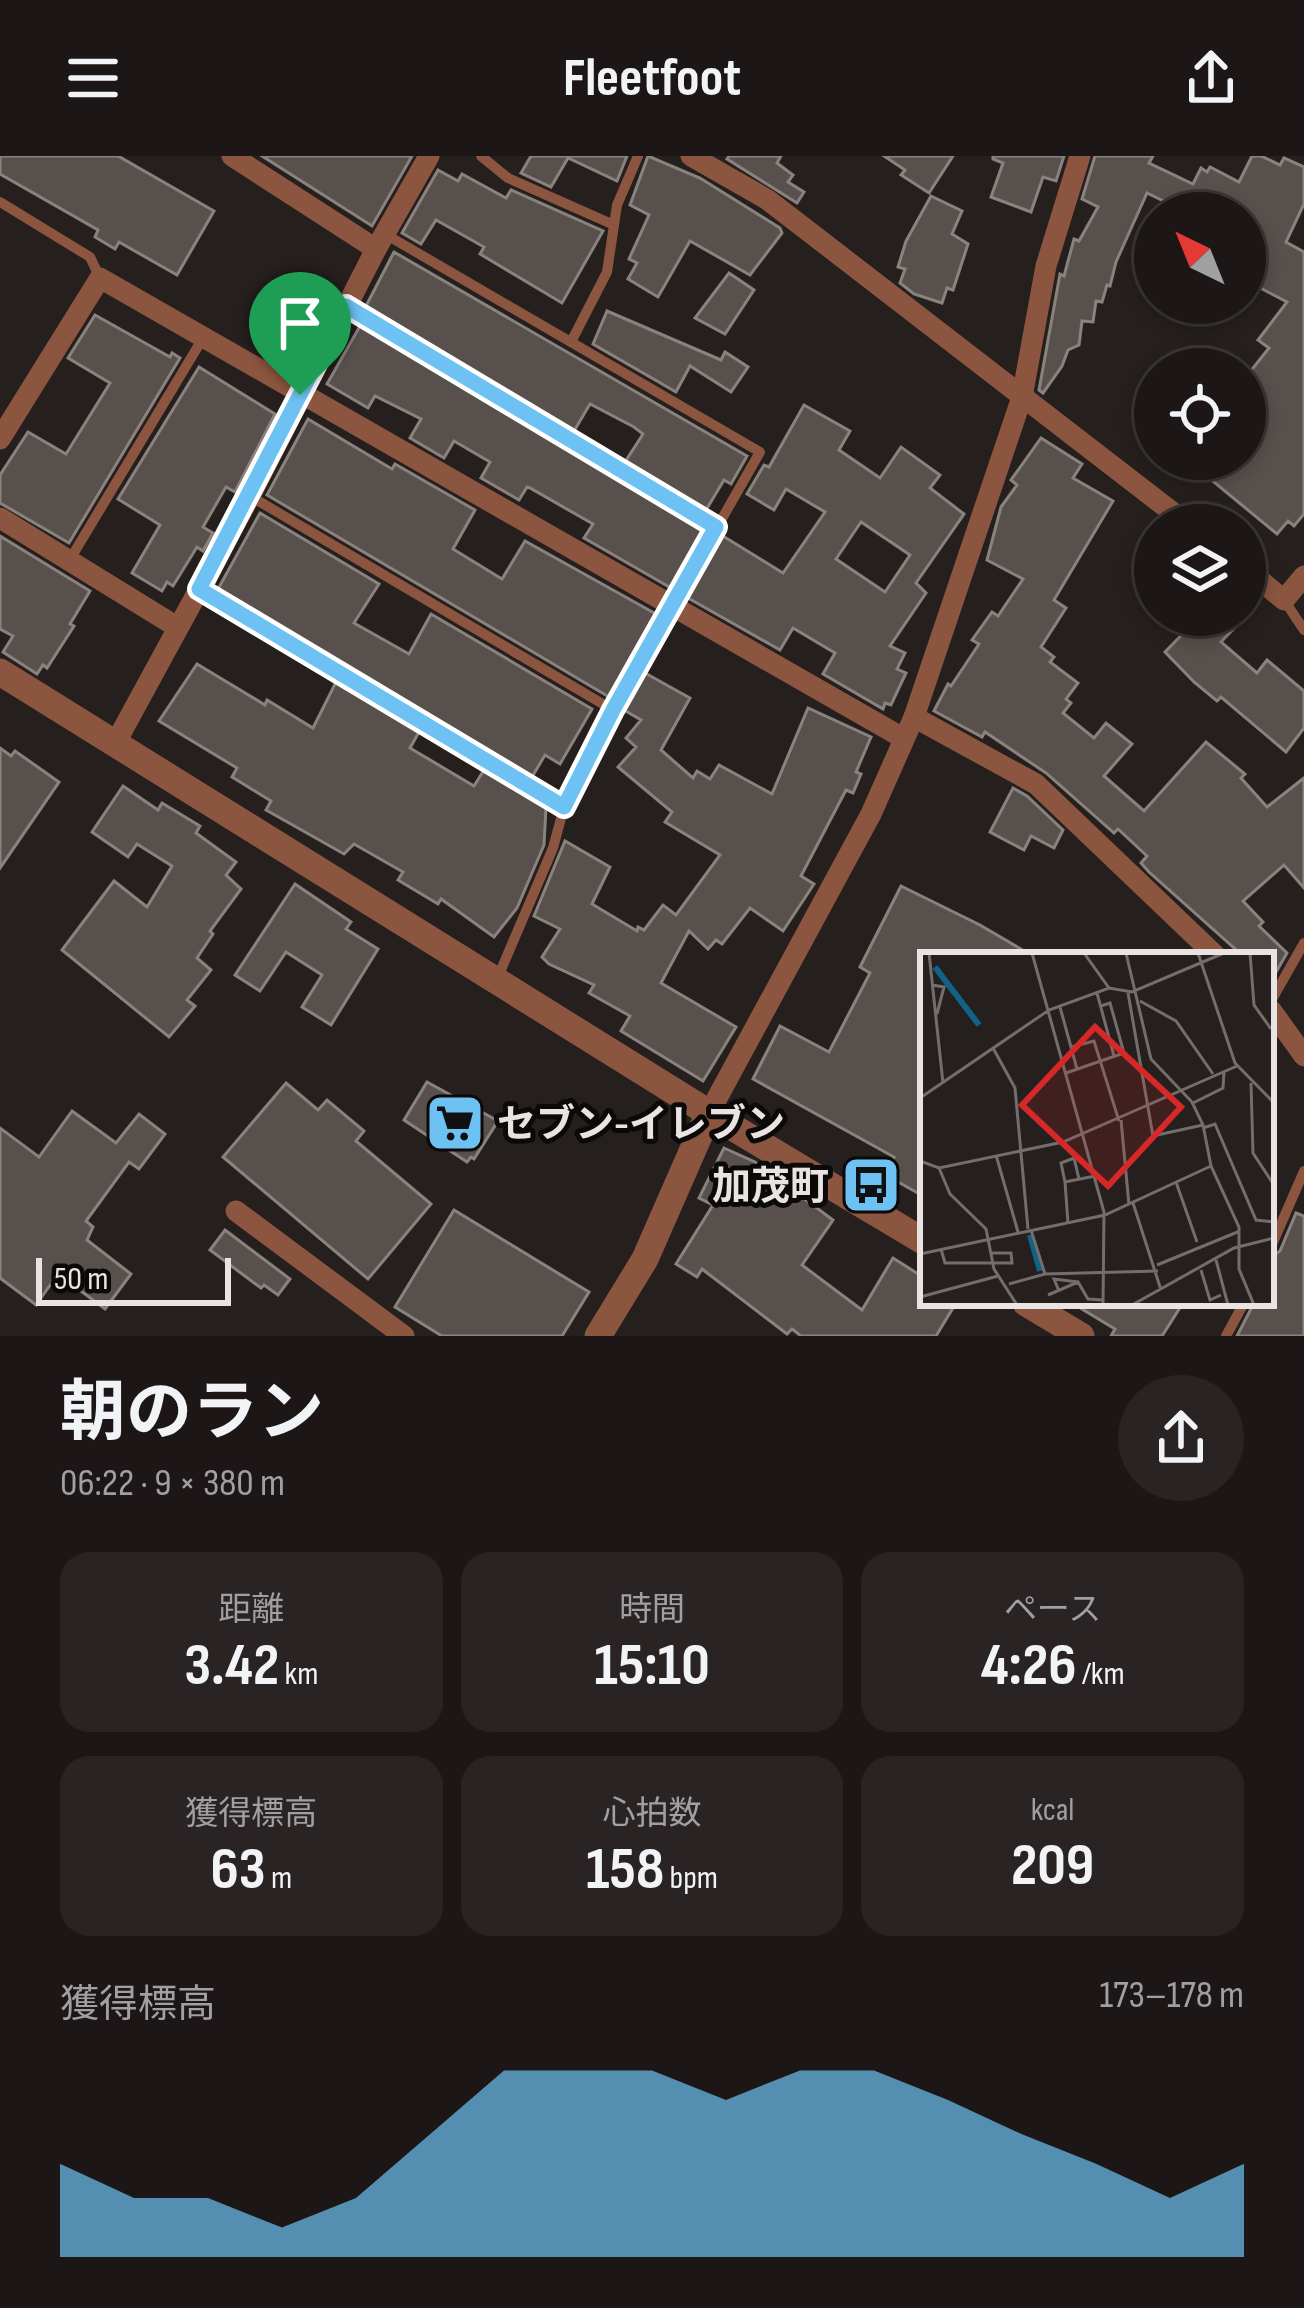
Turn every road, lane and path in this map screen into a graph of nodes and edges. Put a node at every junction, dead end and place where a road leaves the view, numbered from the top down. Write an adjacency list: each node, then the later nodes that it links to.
1 (232, 156): 9 (street)
2 (429, 156): 9 (street)
3 (481, 156): 8 (lane)
4 (638, 156): 8 (lane)
5 (692, 156): 15 (street)
6 (1080, 156): 15 (street)
7 (0, 202): 10 (lane)
8 (614, 225): 13 (lane)
9 (380, 242): 11 (street); 13 (lane)
10 (100, 278): 12 (street); 16 (street)
11 (346, 306): 14 (street); 20 (lane)
12 (203, 338): 14 (street); 21 (lane)
13 (571, 342): 20 (lane)
14 (300, 395): 17 (street); 26 (street)
15 (1022, 397): 18 (street); 31 (street)
16 (0, 439)
17 (250, 496): 24 (street); 30 (lane)
18 (1162, 504)
19 (0, 518): 21 (street)
20 (716, 527): 26 (lane)
21 (69, 561): 27 (street)
22 (1304, 576): 25 (street)
23 (1266, 585): 25 (street)
24 (199, 589): 27 (street); 34 (lane)
25 (1284, 600): 28 (lane)
26 (671, 607): 30 (lane); 32 (street)
27 (177, 627): 33 (street)
28 (1304, 630)
29 (0, 672): 33 (street)
30 (613, 710): 34 (lane)
31 (914, 717): 32 (street); 36 (street)
32 (903, 738): 41 (street)
33 (116, 742): 37 (street)
34 (564, 807): 37 (lane)
35 (1304, 943): 38 (lane)
36 (1212, 952)
37 (496, 980): 41 (street)
38 (1274, 996)
39 (1274, 1014): 40 (street)
40 (1304, 1056)
41 (709, 1113): 44 (street); 49 (street)
42 (1304, 1171): 45 (lane)
43 (236, 1211): 48 (street)
44 (920, 1239)
45 (1274, 1240)
46 (1031, 1306): 50 (street)
47 (1242, 1306): 51 (lane)
48 (404, 1336)
49 (598, 1336)
50 (1081, 1336)
51 (1226, 1336)

